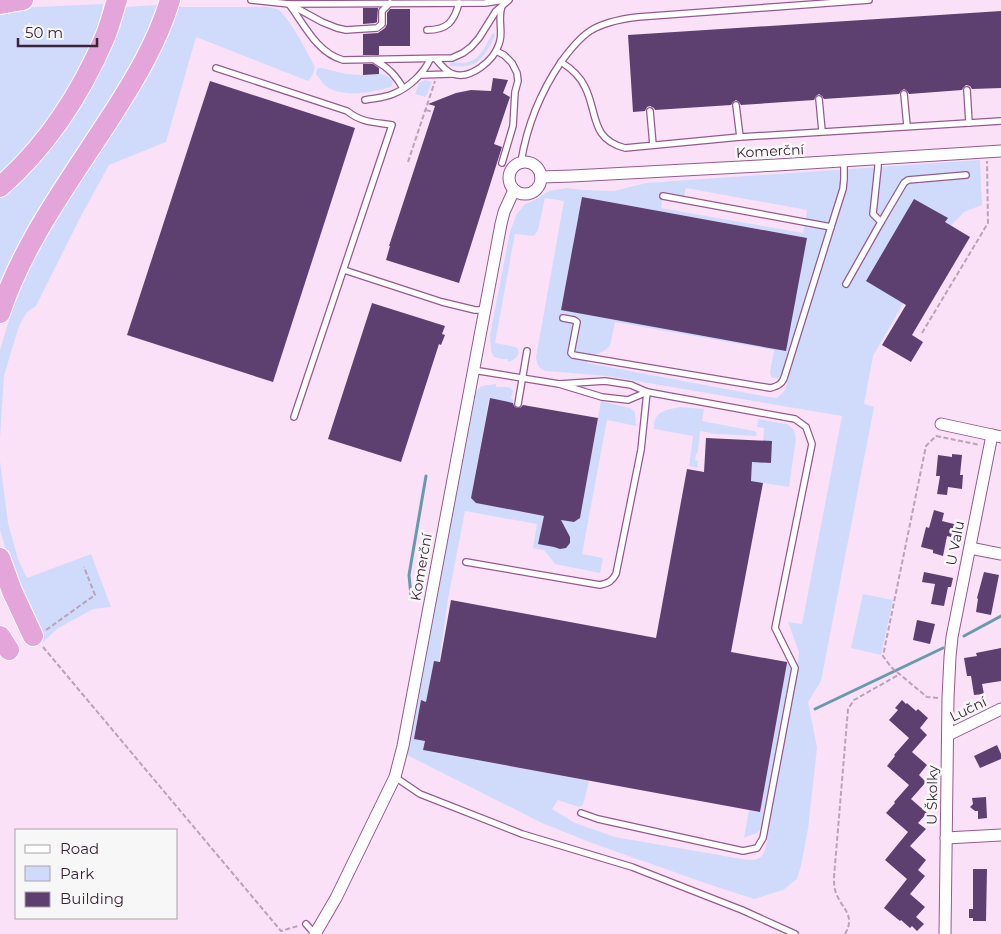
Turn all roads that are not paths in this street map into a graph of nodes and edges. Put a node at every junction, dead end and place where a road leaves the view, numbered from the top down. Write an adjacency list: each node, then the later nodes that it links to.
1 (23, 0): 10 (highway)
2 (117, 0): 40 (highway)
3 (170, 0): 48 (highway)
4 (251, 0): 11 (lane)
5 (509, 0): 7 (lane)
6 (869, 0): 16 (lane)
7 (504, 2): 9 (lane); 13 (lane); 14 (lane)
8 (390, 3): 9 (lane); 11 (lane); 11 (lane)
9 (459, 3): 12 (lane)
10 (0, 4)
11 (289, 4): 15 (lane)
12 (427, 30)
13 (496, 51): 18 (lane); 36 (lane)
14 (433, 59): 15 (lane); 18 (lane); 19 (lane)
15 (374, 60): 20 (lane)
16 (561, 62): 32 (lane); 37 (lane)
17 (216, 68): 45 (lane)
18 (452, 74): 19 (lane)
19 (420, 75): 20 (lane)
20 (403, 88): 23 (lane)
21 (967, 90): 28 (lane)
22 (904, 94): 29 (lane)
23 (365, 100)
24 (819, 100): 30 (lane)
25 (736, 105): 31 (lane)
26 (650, 111): 32 (lane)
27 (1001, 121): 28 (lane)
28 (970, 123): 29 (lane)
29 (907, 126): 30 (lane)
30 (822, 132): 31 (lane)
31 (740, 137): 32 (lane)
32 (653, 145)
33 (1001, 151): 34 (street, Komerční)
34 (878, 159): 35 (street, Komerční); 43 (lane)
35 (844, 161): 39 (street, Komerční); 44 (lane)
36 (502, 162)
37 (521, 162): 39 (street); 41 (street, Komerční)
38 (966, 175): 43 (lane)
39 (540, 177): 41 (street)
40 (0, 187)
41 (514, 190): 47 (street, Komerční)
42 (663, 196): 44 (lane)
43 (881, 222): 46 (lane)
44 (831, 227): 49 (lane)
45 (344, 270): 47 (lane); 56 (lane)
46 (846, 284)
47 (484, 310): 51 (street, Komerční)
48 (0, 313)
49 (563, 318)
50 (527, 351): 52 (lane)
51 (473, 370): 52 (lane); 67 (street, Komerční)
52 (522, 378): 53 (lane); 55 (lane)
53 (559, 384): 54 (lane); 54 (lane)
54 (647, 392): 62 (lane); 68 (lane)
55 (518, 404)
56 (294, 417)
57 (942, 424): 58 (street, U Valu)
58 (996, 436): 59 (street, U Valu)
59 (970, 548): 60 (street); 64 (street, U Valu)
60 (1001, 554)
61 (0, 558): 63 (highway)
62 (466, 562)
63 (0, 594)
64 (950, 657): 66 (street, U Školky)
65 (1001, 709): 66 (street, Luční)
66 (948, 735): 70 (street, U Školky)
67 (396, 777): 72 (street, Komerční); 73 (lane)
68 (581, 813)
69 (1001, 835): 70 (street)
70 (946, 838): 74 (street, U Školky)
71 (306, 924): 72 (lane)
72 (315, 934)
73 (795, 934)
74 (945, 934)

